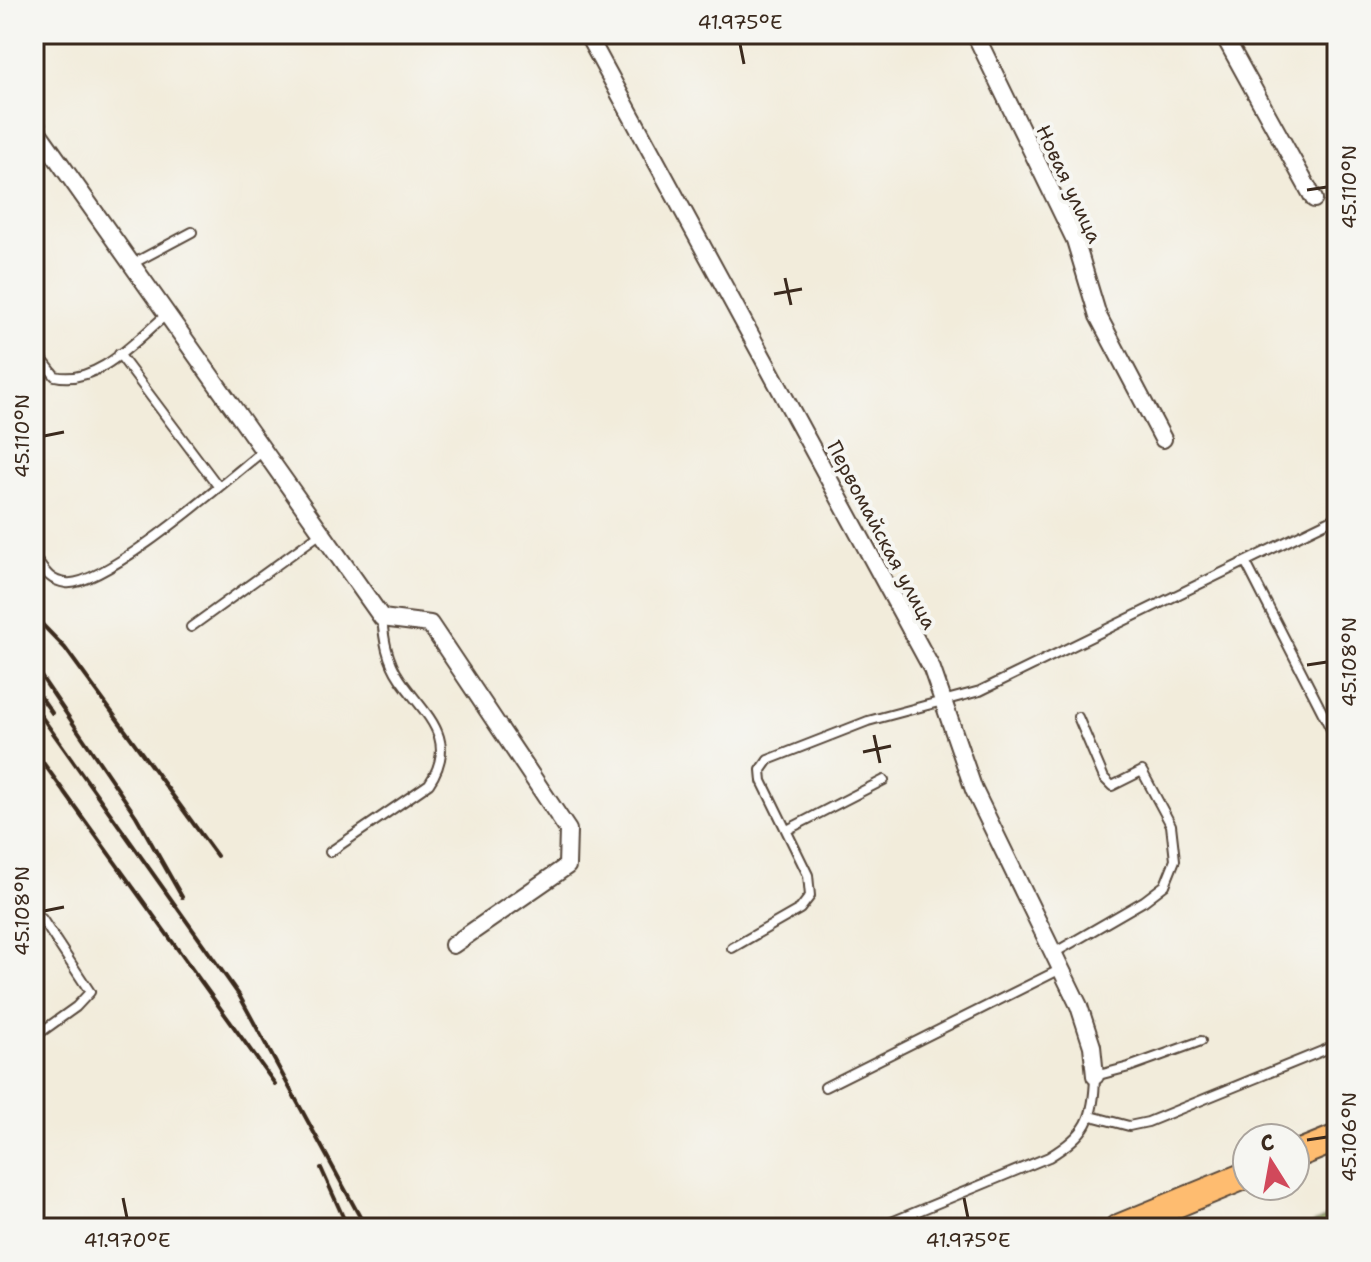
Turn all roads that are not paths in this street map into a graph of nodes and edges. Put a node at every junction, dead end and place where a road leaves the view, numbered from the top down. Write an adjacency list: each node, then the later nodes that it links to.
1 (587, 34): 20 (street, Первомайская улица)
2 (975, 34): 11 (street, Новая улица)
3 (1223, 34): 5 (street)
4 (34, 114): 7 (street)
5 (1314, 199)
6 (192, 232): 7 (lane)
7 (132, 264): 8 (street)
8 (167, 314): 10 (lane); 12 (street)
9 (34, 349): 10 (lane)
10 (119, 354): 13 (lane)
11 (1163, 439)
12 (264, 451): 13 (lane); 15 (street)
13 (218, 486): 16 (lane)
14 (1337, 517): 17 (lane)
15 (322, 533): 18 (street); 19 (lane)
16 (34, 557)
17 (1246, 563): 20 (lane); 22 (lane)
18 (382, 618): 25 (lane); 27 (street)
19 (191, 627)
20 (945, 701): 24 (lane); 29 (street, Первомайская улица)
21 (1078, 717): 29 (lane)
22 (1337, 741)
23 (884, 780): 24 (lane)
24 (787, 830): 28 (lane)
25 (330, 852)
26 (34, 914): 31 (lane)
27 (453, 945)
28 (732, 948)
29 (1053, 953): 30 (street, Первомайская улица)
30 (1061, 969): 34 (street, Первомайская улица); 35 (lane)
31 (34, 1037)
32 (1201, 1041): 34 (lane)
33 (1337, 1045): 36 (lane)
34 (1095, 1076): 36 (lane)
35 (825, 1087)
36 (1091, 1116): 40 (lane)
37 (1337, 1138): 38 (highway)
38 (1311, 1149)
39 (1231, 1182): 41 (highway)
40 (877, 1228)
41 (1118, 1228)

